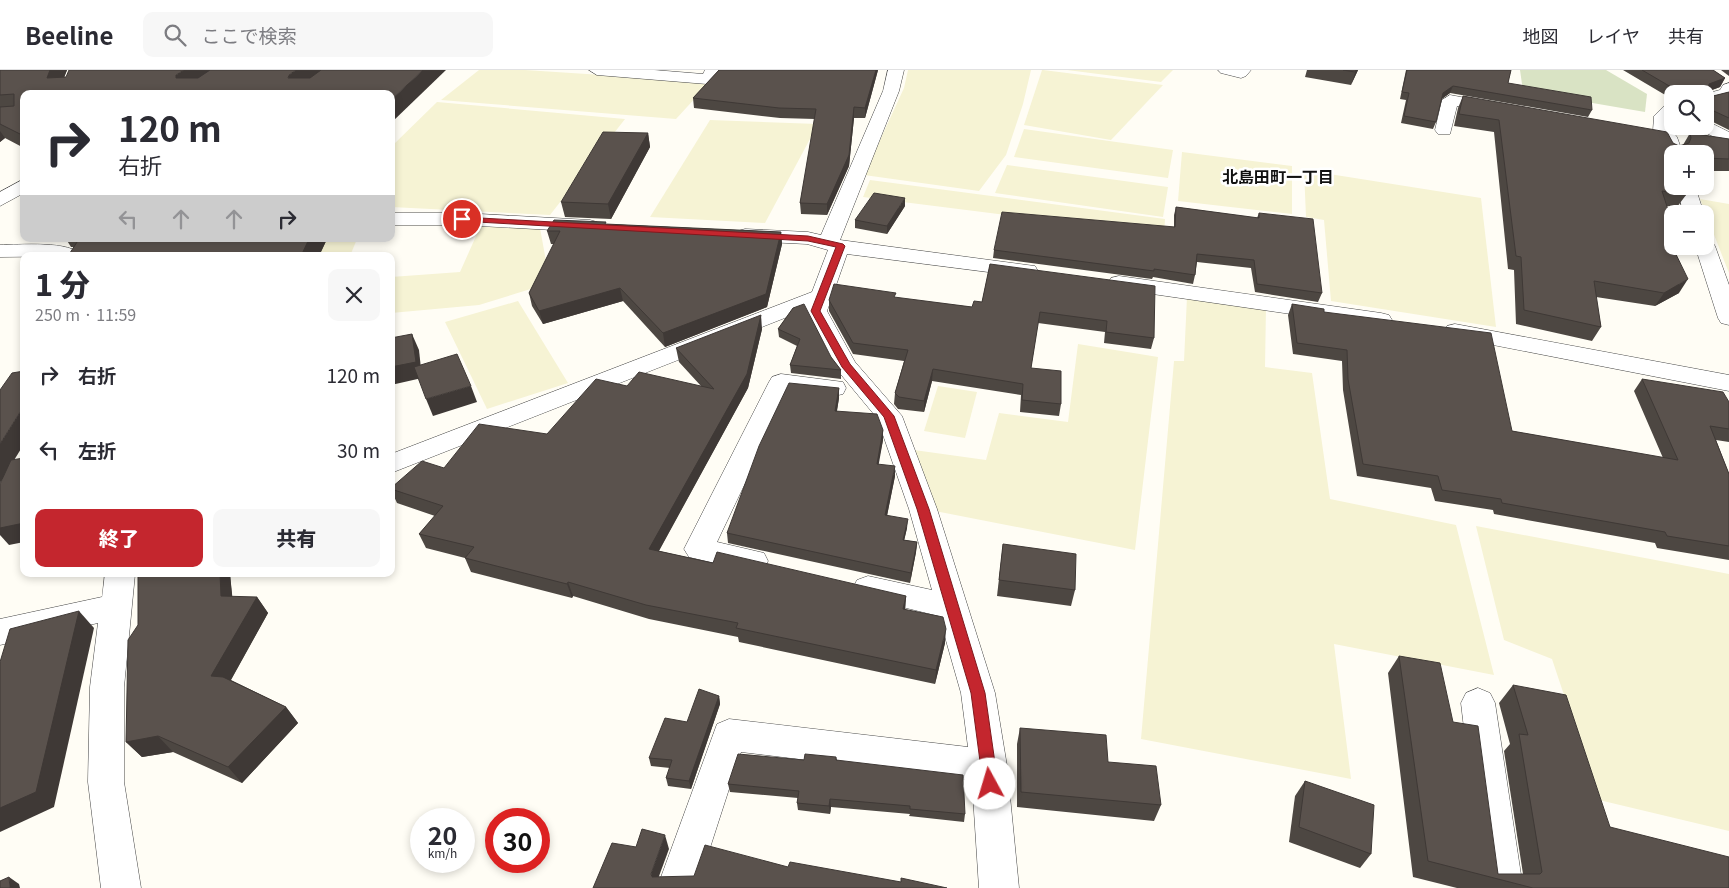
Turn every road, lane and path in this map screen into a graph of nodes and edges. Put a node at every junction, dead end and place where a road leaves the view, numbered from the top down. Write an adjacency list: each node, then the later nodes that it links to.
1 (596, 70): 6 (street)
2 (713, 70): 6 (street)
3 (896, 70): 22 (street)
4 (1226, 70): 5 (street)
5 (1242, 70)
6 (629, 71)
7 (1727, 83): 8 (street)
8 (1714, 96)
9 (1515, 112): 11 (street)
10 (1664, 114): 13 (street)
11 (1444, 130)
12 (1714, 131): 15 (street)
13 (1664, 134)
14 (1650, 135): 16 (street)
15 (1729, 140)
16 (1669, 145)
17 (20, 188): 18 (street)
18 (0, 200)
19 (395, 219): 20 (street)
20 (610, 227)
21 (729, 234): 22 (street)
22 (834, 245): 26 (street); 28 (street)
23 (0, 251): 24 (street)
24 (58, 252)
25 (1708, 255): 29 (street)
26 (1051, 274)
27 (1100, 281): 30 (street)
28 (821, 296): 33 (street); 34 (street)
29 (1729, 318)
30 (1404, 324)
31 (1433, 328): 32 (street)
32 (1729, 383)
33 (868, 391): 35 (street); 39 (street)
34 (395, 462)
35 (774, 566)
36 (120, 577): 38 (street)
37 (839, 581): 39 (street)
38 (115, 607): 40 (street); 43 (street)
39 (952, 607): 42 (street)
40 (0, 632)
41 (1478, 703): 46 (street)
42 (989, 766): 44 (street); 45 (street)
43 (121, 888)
44 (677, 888)
45 (999, 888)
46 (1503, 888)

